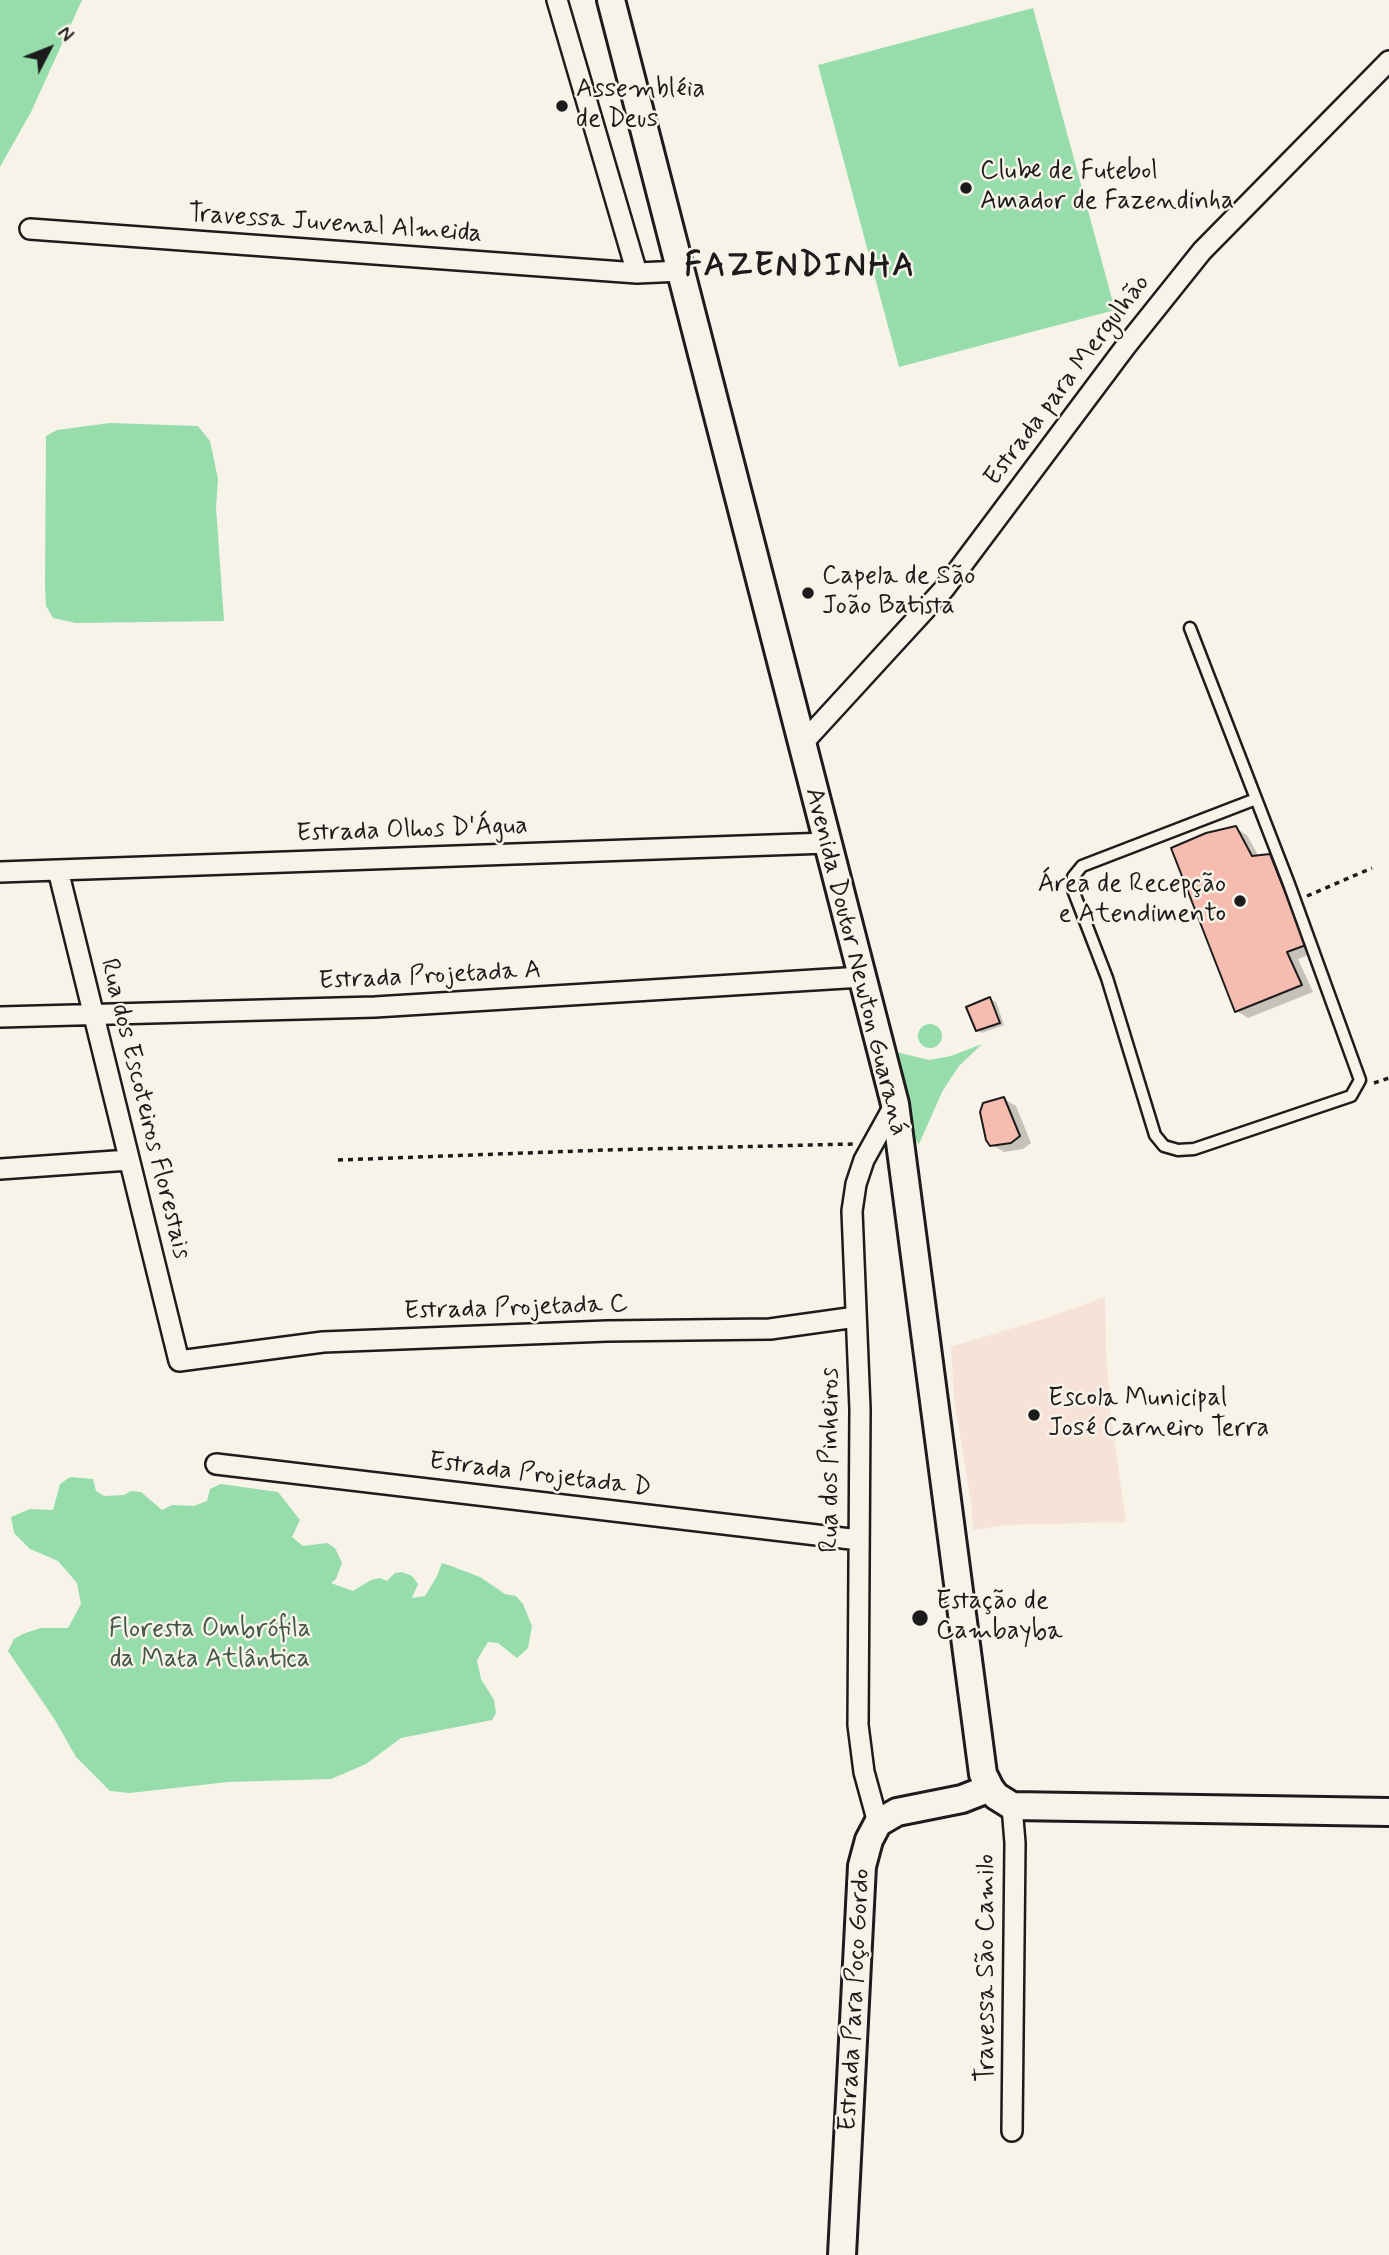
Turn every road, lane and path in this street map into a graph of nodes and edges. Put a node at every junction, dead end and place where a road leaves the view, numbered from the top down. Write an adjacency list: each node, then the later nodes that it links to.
1 (557, 0): 6 (street)
2 (611, 0): 5 (main road, Avenida Doutor Newton Guaraná)
3 (1389, 61): 8 (street, Estrada para Mergulhão)
4 (30, 229): 6 (street, Travessa Juvenal Almeida)
5 (682, 271): 6 (street, Travessa Juvenal Almeida); 8 (main road, Avenida Doutor Newton Guaraná)
6 (637, 274)
7 (1190, 628): 9 (lane)
8 (801, 745): 10 (main road, Avenida Doutor Newton Guaraná)
9 (1256, 799): 14 (lane); 14 (lane)
10 (827, 843): 12 (street, Estrada Olhos D'Água); 15 (main road, Avenida Doutor Newton Guaraná)
11 (1373, 868): 14 (path)
12 (58, 870): 13 (street, Estrada Olhos D'Água); 16 (street, Rua dos Escoteiros Florestais)
13 (0, 872)
14 (1295, 900)
15 (862, 977): 16 (street, Estrada Projetada A); 18 (main road, Avenida Doutor Newton Guaraná)
16 (94, 1016): 17 (street, Estrada Projetada A); 20 (street, Rua dos Escoteiros Florestais)
17 (0, 1017)
18 (895, 1104): 19 (street, Rua dos Pinheiros); 27 (main road, Avenida Doutor Newton Guaraná)
19 (873, 1144): 21 (path); 23 (street, Rua dos Pinheiros)
20 (130, 1160): 22 (street); 24 (street, Rua dos Escoteiros Florestais)
21 (338, 1160)
22 (0, 1168)
23 (856, 1317): 24 (street, Estrada Projetada C); 26 (street, Rua dos Pinheiros)
24 (179, 1361)
25 (216, 1464): 26 (street, Estrada Projetada D)
26 (859, 1540): 30 (street, Rua dos Pinheiros)
27 (990, 1788): 28 (main road); 30 (main road)
28 (1012, 1806): 29 (main road); 31 (street, Travessa São Camilo)
29 (1389, 1812)
30 (878, 1823): 32 (main road, Estrada Para Poço Gordo)
31 (1012, 2131)
32 (842, 2255)

